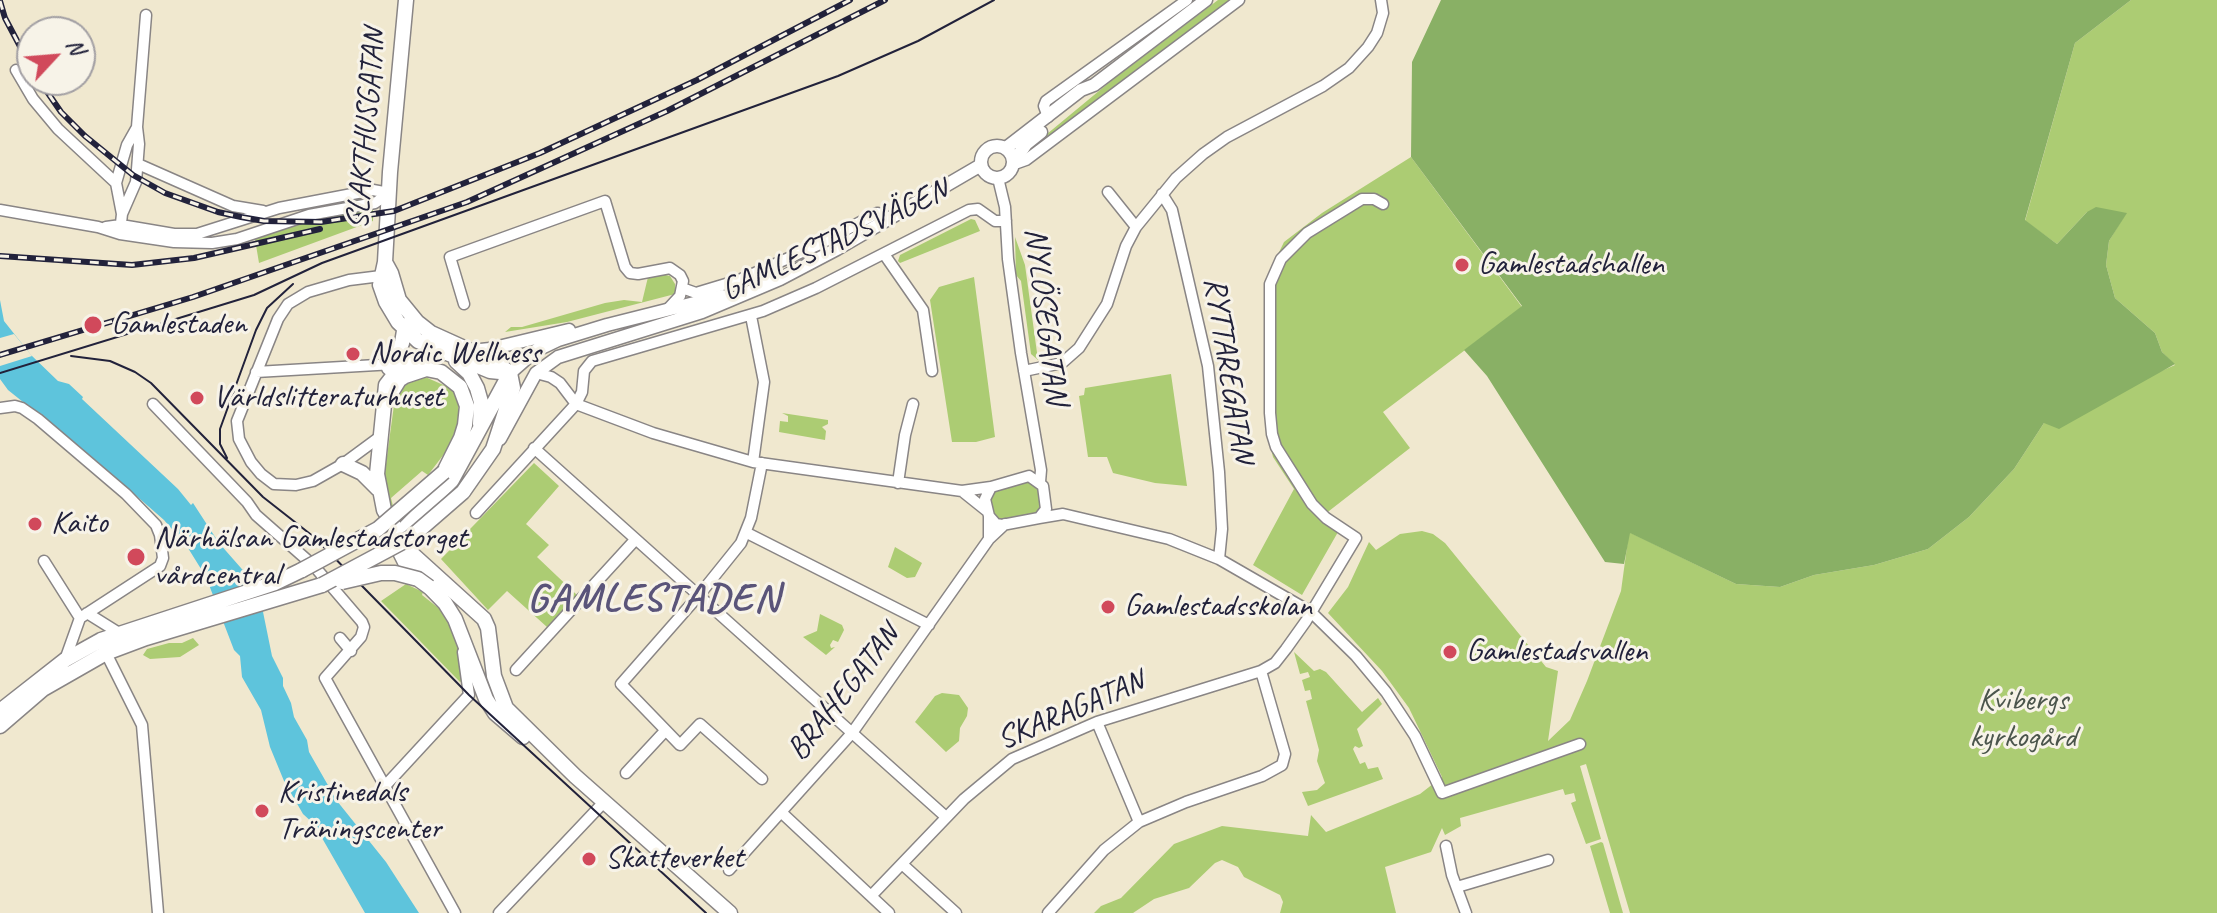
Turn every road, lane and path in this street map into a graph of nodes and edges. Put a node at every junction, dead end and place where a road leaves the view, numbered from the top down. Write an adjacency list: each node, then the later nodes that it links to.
1 (406, 0): 18 (main road, SLAKTHUSGATAN)
2 (1187, 0): 9 (street)
3 (1206, 0): 7 (street)
4 (1239, 0): 13 (street)
5 (1381, 0): 19 (street)
6 (146, 15): 10 (street)
7 (1094, 85): 9 (street); 13 (street)
8 (31, 96): 16 (street)
9 (1048, 117): 11 (street)
10 (137, 127): 12 (street); 16 (street)
11 (1006, 148): 13 (street); 14 (street)
12 (138, 164): 22 (street); 25 (street)
13 (1013, 164): 15 (street)
14 (981, 165): 15 (street); 23 (street, GAMLESTADSVÄGEN)
15 (998, 178): 24 (street, NYLÖSEGATAN)
16 (116, 183): 25 (street)
17 (1108, 192): 26 (street)
18 (389, 193): 22 (street); 25 (street); 29 (main road, SLAKTHUSGATAN)
19 (1162, 194): 26 (street); 76 (street, RYTTAREGATAN)
20 (1383, 204): 81 (street, SKARAGATAN)
21 (0, 210): 25 (street)
22 (265, 211): 25 (street)
23 (887, 219): 28 (street, GAMLESTADSVÄGEN); 30 (street, GAMLESTADSVÄGEN)
24 (1006, 221): 27 (street, GAMLESTADSVÄGEN); 43 (street, NYLÖSEGATAN)
25 (121, 224)
26 (1136, 227): 43 (street)
27 (884, 254): 36 (street, GAMLESTADSVÄGEN); 42 (street)
28 (774, 265): 30 (street); 31 (street, GAMLESTADSVÄGEN)
29 (383, 269): 34 (main road, SLAKTHUSGATAN); 38 (main road, SLAKTHUSGATAN); 44 (street)
30 (781, 279): 32 (street, GAMLESTADSVÄGEN)
31 (682, 288): 33 (street, GAMLESTADSVÄGEN); 35 (street, GAMLESTADSVÄGEN)
32 (757, 288): 35 (street, GAMLESTADSVÄGEN); 46 (street, GAMLESTADSVÄGEN)
33 (464, 304)
34 (402, 305): 38 (main road); 39 (main road, SLAKTHUSGATAN)
35 (666, 311): 37 (street, GAMLESTADSVÄGEN)
36 (751, 316): 49 (street, GAMLESTADSVÄGEN); 57 (street)
37 (607, 325): 39 (street, GAMLESTADSVÄGEN); 45 (street, GAMLESTADSVÄGEN)
38 (404, 329): 40 (main road, SLAKTHUSGATAN); 41 (main road)
39 (471, 351): 45 (main road, SLAKTHUSGATAN)
40 (443, 353): 41 (main road); 45 (main road, SLAKTHUSGATAN); 52 (main road, SLAKTHUSGATAN)
41 (398, 363): 44 (street); 48 (main road)
42 (932, 371)
43 (1024, 371): 56 (street, NYLÖSEGATAN)
44 (256, 372): 58 (street)
45 (510, 373): 46 (street); 52 (main road, GAMLESTADSVÄGEN); 55 (main road, GAMLESTADSVÄGEN)
46 (536, 373): 49 (street); 55 (street, GAMLESTADSVÄGEN)
47 (153, 404): 87 (street)
48 (385, 404): 53 (main road); 59 (main road)
49 (576, 404): 54 (street); 57 (street)
50 (913, 404): 62 (street)
51 (0, 408): 82 (street)
52 (477, 432): 59 (main road, GAMLESTADSVÄGEN)
53 (381, 436): 58 (street); 64 (main road)
54 (534, 448): 67 (street); 74 (street)
55 (493, 449): 75 (main road, GAMLESTADSVÄGEN, bridge)
56 (1038, 460): 60 (street); 61 (street, NYLÖSEGATAN)
57 (758, 463): 62 (street); 72 (street)
58 (343, 464): 64 (main road)
59 (448, 476): 75 (main road, GAMLESTADSVÄGEN); 84 (main road, GAMLESTADSVÄGEN, bridge)
60 (1026, 476): 61 (street); 63 (street)
61 (1040, 482): 66 (street)
62 (898, 483): 65 (street)
63 (991, 487): 65 (street); 68 (street)
64 (378, 489): 97 (main road)
65 (962, 491): 68 (street)
66 (1047, 501): 69 (street); 70 (street)
67 (476, 513)
68 (988, 513): 71 (street); 73 (street)
69 (1063, 514): 70 (street); 76 (street)
70 (1039, 518): 71 (street)
71 (1005, 524): 73 (street, BRAHEGATAN)
72 (747, 533): 80 (street); 83 (street)
73 (989, 539): 83 (street, BRAHEGATAN)
74 (635, 540): 80 (street); 89 (street)
75 (397, 546): 78 (main road, GAMLESTADSVÄGEN, bridge); 79 (main road, bridge)
76 (1219, 559): 81 (street)
77 (44, 561): 82 (street)
78 (322, 585): 79 (main road, bridge); 86 (main road, GAMLESTADSVÄGEN)
79 (429, 587): 91 (main road)
80 (700, 594): 95 (street); 96 (street)
81 (1311, 612): 90 (street, SKARAGATAN); 98 (street)
82 (84, 615): 84 (street); 88 (street)
83 (929, 625): 96 (street, BRAHEGATAN)
84 (119, 633): 86 (main road, GAMLESTADSVÄGEN)
85 (340, 638): 87 (street)
86 (103, 647): 88 (main road, GAMLESTADSVÄGEN); 94 (main road, GAMLESTADSVÄGEN); 113 (street)
87 (351, 651): 102 (street)
88 (65, 660): 92 (main road, GAMLESTADSVÄGEN)
89 (516, 670)
90 (1261, 671): 93 (street, SKARAGATAN); 106 (street)
91 (475, 692): 97 (street); 100 (main road); 102 (street)
92 (0, 711)
93 (1097, 722): 105 (street, SKARAGATAN); 106 (street)
94 (0, 726)
95 (665, 731): 99 (street); 101 (street)
96 (852, 733): 104 (street, BRAHEGATAN); 105 (street)
97 (540, 742): 100 (main road)
98 (1580, 744)
99 (626, 773)
100 (575, 776): 103 (main road)
101 (762, 779)
102 (385, 786): 114 (street)
103 (604, 802): 115 (street); 116 (main road)
104 (782, 813): 110 (street, BRAHEGATAN); 112 (street)
105 (946, 817): 109 (street, SKARAGATAN)
106 (1139, 822): 119 (street)
107 (1446, 846): 111 (street)
108 (1548, 860): 111 (street)
109 (902, 864): 112 (street, SKARAGATAN); 118 (street)
110 (729, 870)
111 (1457, 887): 120 (street)
112 (871, 896): 117 (street)
113 (158, 913)
114 (455, 913)
115 (499, 913)
116 (730, 913)
117 (889, 913)
118 (956, 913)
119 (1048, 913)
120 (1466, 913)

